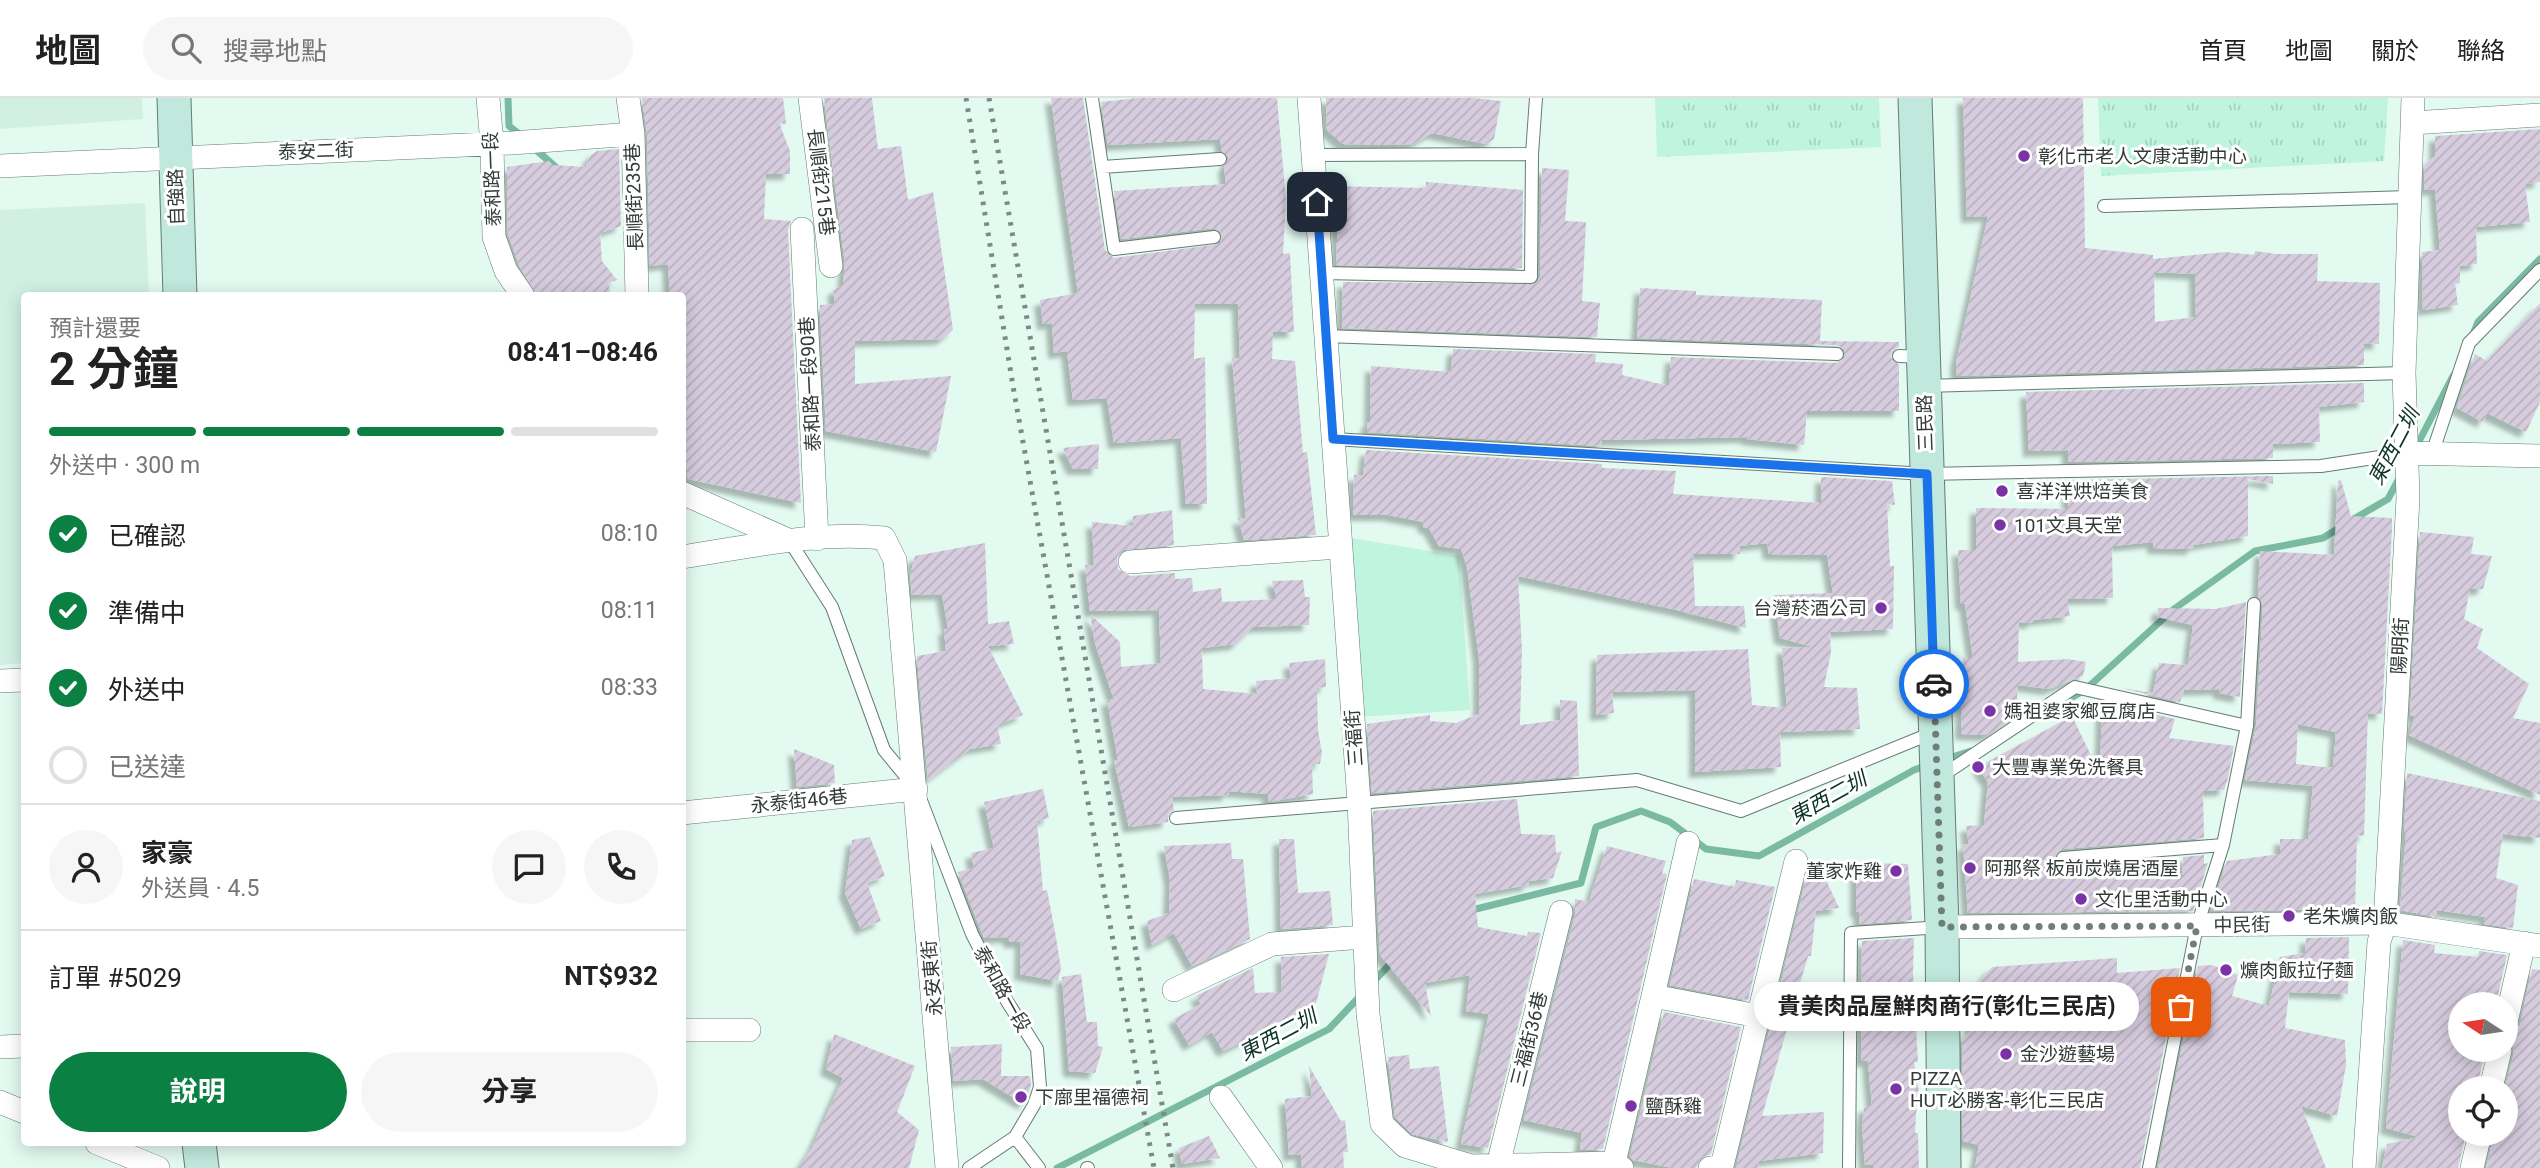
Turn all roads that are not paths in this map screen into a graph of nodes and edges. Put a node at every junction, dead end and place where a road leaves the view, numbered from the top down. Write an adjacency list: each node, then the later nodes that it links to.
1 (174, 98): 16 (street, 自強路)
2 (488, 98): 13 (street, 泰和路一段)
3 (628, 98): 12 (street, 長順街235巷)
4 (810, 98): 24 (street, 長順街215巷)
5 (1092, 98): 19 (lane)
6 (1309, 98): 15 (street, 三福街)
7 (1536, 98): 14 (lane)
8 (1915, 98): 32 (street, 三民路)
9 (2413, 98): 11 (street, 陽明街)
10 (2540, 115): 11 (street)
11 (2412, 123): 20 (street, 陽明街)
12 (633, 134): 13 (street, 泰安二街); 29 (street, 長順街235巷)
13 (512, 143): 16 (street, 泰安二街); 28 (street, 泰和路一段)
14 (1532, 153): 15 (lane); 26 (lane)
15 (1313, 155): 26 (street, 三福街)
16 (175, 156): 18 (street, 泰安二街); 27 (street, 自強路)
17 (1220, 159): 19 (lane)
18 (0, 166)
19 (1102, 167): 23 (lane)
20 (2409, 197): 21 (lane); 33 (street, 陽明街)
21 (2104, 206)
22 (802, 229): 40 (street, 泰和路一段90巷)
23 (1214, 237)
24 (831, 266)
25 (2540, 270): 36 (lane)
26 (1322, 273): 30 (street, 三福街)
27 (180, 292)
28 (520, 292)
29 (637, 292)
30 (1324, 335): 31 (lane); 34 (street, 三福街)
31 (1837, 354)
32 (1915, 366): 33 (lane); 38 (street, 三民路)
33 (2404, 373): 35 (street, 陽明街)
34 (1333, 439): 38 (lane); 42 (street, 三福街)
35 (2406, 453): 36 (street); 38 (lane); 60 (street, 陽明街)
36 (2432, 454): 37 (street)
37 (2540, 456)
38 (1927, 474): 49 (street, 三民路)
39 (686, 495): 41 (street, 泰和路一段)
40 (817, 539): 41 (street, 泰和路一段); 51 (street, 泰和路一段)
41 (789, 540): 43 (street, 泰和路一段); 51 (lane, 泰和路一段)
42 (1339, 547): 44 (street); 52 (street, 三福街)
43 (686, 556)
44 (1130, 562)
45 (2254, 604): 48 (lane)
46 (21, 680): 47 (street)
47 (0, 681)
48 (2247, 726): 50 (lane); 56 (lane)
49 (1936, 732): 50 (street, 三民路); 52 (lane)
50 (1937, 779): 62 (street, 三民路)
51 (916, 789): 53 (street, 永泰街46巷); 76 (lane, 泰和路一段); 84 (street, 永安東街)
52 (1359, 802): 54 (lane); 63 (street, 三福街)
53 (686, 813)
54 (1176, 818)
55 (1688, 843): 67 (street)
56 (2223, 845): 57 (lane); 61 (lane)
57 (2063, 858)
58 (1796, 861): 68 (street)
59 (1561, 912): 80 (street, 三福街36巷)
60 (2385, 923): 61 (street, 中民街); 64 (street, 中民街); 92 (street, 陽明街)
61 (2197, 926): 62 (street, 中民街); 91 (lane)
62 (1942, 927): 89 (lane); 90 (street, 三民路)
63 (1364, 937): 65 (street); 80 (street, 三福街)
64 (2532, 944): 66 (street)
65 (1174, 990)
66 (2516, 992)
67 (1653, 996): 68 (street); 81 (street)
68 (1758, 1016): 88 (street)
69 (686, 1030): 70 (street)
70 (749, 1030)
71 (21, 1046): 72 (street)
72 (0, 1047)
73 (1221, 1097): 87 (street)
74 (0, 1102): 75 (street)
75 (21, 1111)
76 (1015, 1137): 85 (lane, 泰和路一段); 86 (lane)
77 (104, 1146): 82 (street)
78 (200, 1146): 83 (street)
79 (2477, 1146): 93 (street)
80 (1498, 1165): 81 (street, 三福街)
81 (1618, 1166)
82 (158, 1168)
83 (202, 1168)
84 (947, 1168)
85 (969, 1168)
86 (1039, 1168)
87 (1271, 1168)
88 (1710, 1168)
89 (1849, 1168)
90 (1944, 1168)
91 (2149, 1168)
92 (2364, 1168)
93 (2472, 1168)

